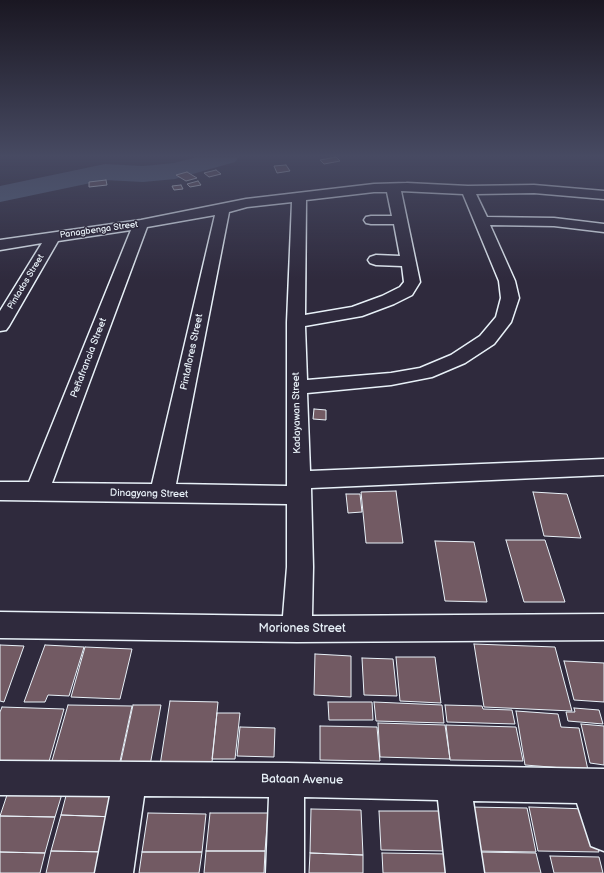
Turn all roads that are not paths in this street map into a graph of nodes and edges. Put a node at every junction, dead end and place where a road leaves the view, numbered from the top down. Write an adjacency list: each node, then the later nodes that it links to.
1 (286, 198): 5 (street, Panagbenga Street)
2 (299, 198): 15 (street, Kadayawan Street)
3 (395, 198): 7 (street)
4 (471, 198): 8 (street)
5 (223, 209): 9 (street, Panagbenga Street); 22 (street, Pintaflores Street)
6 (371, 220): 7 (street)
7 (401, 220): 14 (street)
8 (481, 221): 10 (street); 17 (street)
9 (141, 224): 11 (street, Panagbenga Street); 21 (street, Peñafrancia Street)
10 (604, 228)
11 (53, 237): 12 (street, Panagbenga Street); 16 (street, Pintados Street)
12 (0, 245)
13 (376, 260): 14 (street)
14 (409, 261): 15 (street)
15 (296, 322): 17 (street, Kadayawan Street)
16 (0, 326)
17 (296, 388): 19 (street, Kadayawan Street)
18 (604, 467): 19 (street, Dinagyang Street)
19 (298, 487): 22 (street, Dinagyang Street); 25 (street, Kadayawan Street)
20 (0, 491): 21 (street, Dinagyang Street)
21 (37, 491): 22 (street, Dinagyang Street)
22 (162, 494)
23 (0, 625): 25 (street, Moriones Street)
24 (604, 627): 25 (street, Moriones Street)
25 (297, 629)
26 (0, 778): 27 (street, Bataan Avenue)
27 (130, 778): 28 (street, Bataan Avenue); 32 (street)
28 (287, 780): 29 (street, Bataan Avenue); 33 (street)
29 (453, 784): 30 (street, Bataan Avenue); 34 (street)
30 (597, 786): 31 (street)
31 (604, 833)
32 (114, 873)
33 (285, 873)
34 (465, 873)

